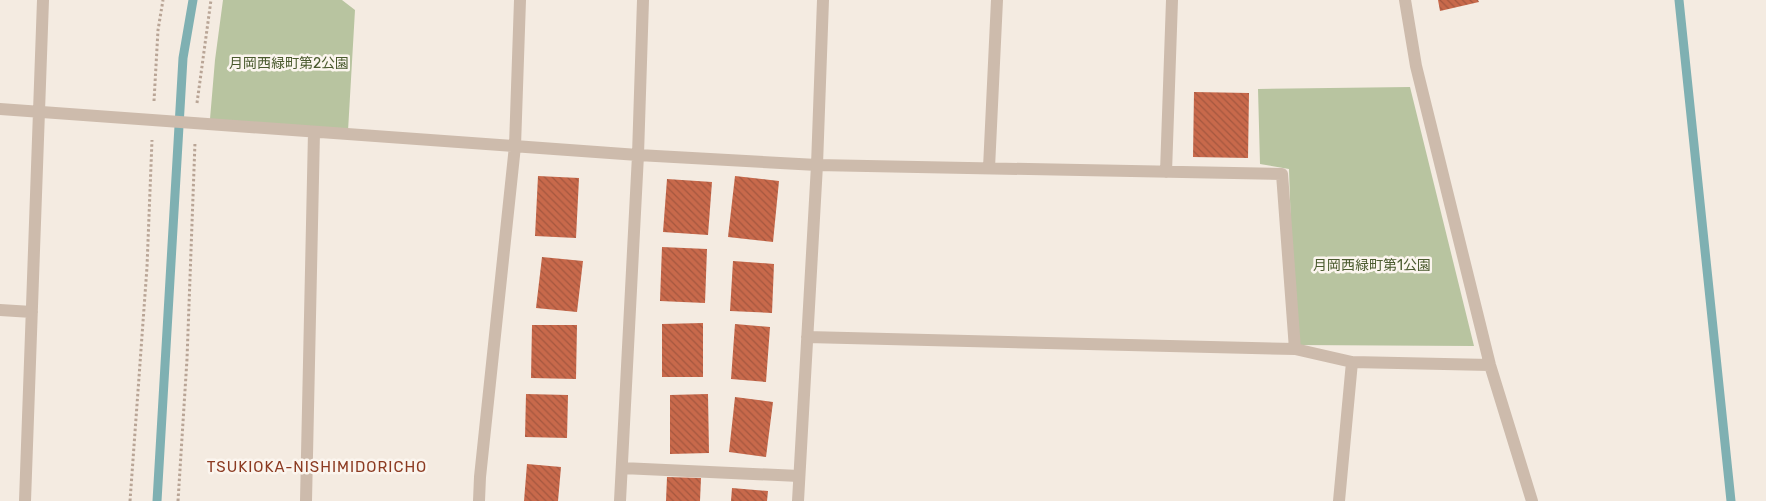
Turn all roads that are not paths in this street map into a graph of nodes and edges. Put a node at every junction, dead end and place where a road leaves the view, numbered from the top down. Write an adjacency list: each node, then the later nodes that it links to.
1 (43, 0): 9 (street)
2 (520, 0): 11 (street)
3 (643, 0): 12 (street)
4 (823, 0): 13 (street)
5 (997, 0): 14 (street)
6 (1172, 0): 15 (street)
7 (1405, 0): 21 (street)
8 (0, 109): 9 (street)
9 (39, 112): 10 (street); 17 (street)
10 (314, 132): 11 (street); 25 (street)
11 (515, 146): 12 (street); 26 (street)
12 (638, 155): 13 (street); 22 (street)
13 (817, 165): 14 (street); 18 (street)
14 (989, 168): 15 (street)
15 (1166, 172): 19 (street)
16 (0, 310): 17 (street)
17 (32, 312): 24 (street)
18 (807, 337): 19 (street); 23 (street)
19 (1295, 349): 20 (street)
20 (1352, 362): 21 (street); 29 (street)
21 (1490, 365): 30 (street)
22 (622, 468): 23 (street); 27 (street)
23 (799, 476): 28 (street)
24 (25, 501)
25 (306, 501)
26 (479, 501)
27 (620, 501)
28 (798, 501)
29 (1339, 501)
30 (1532, 501)

